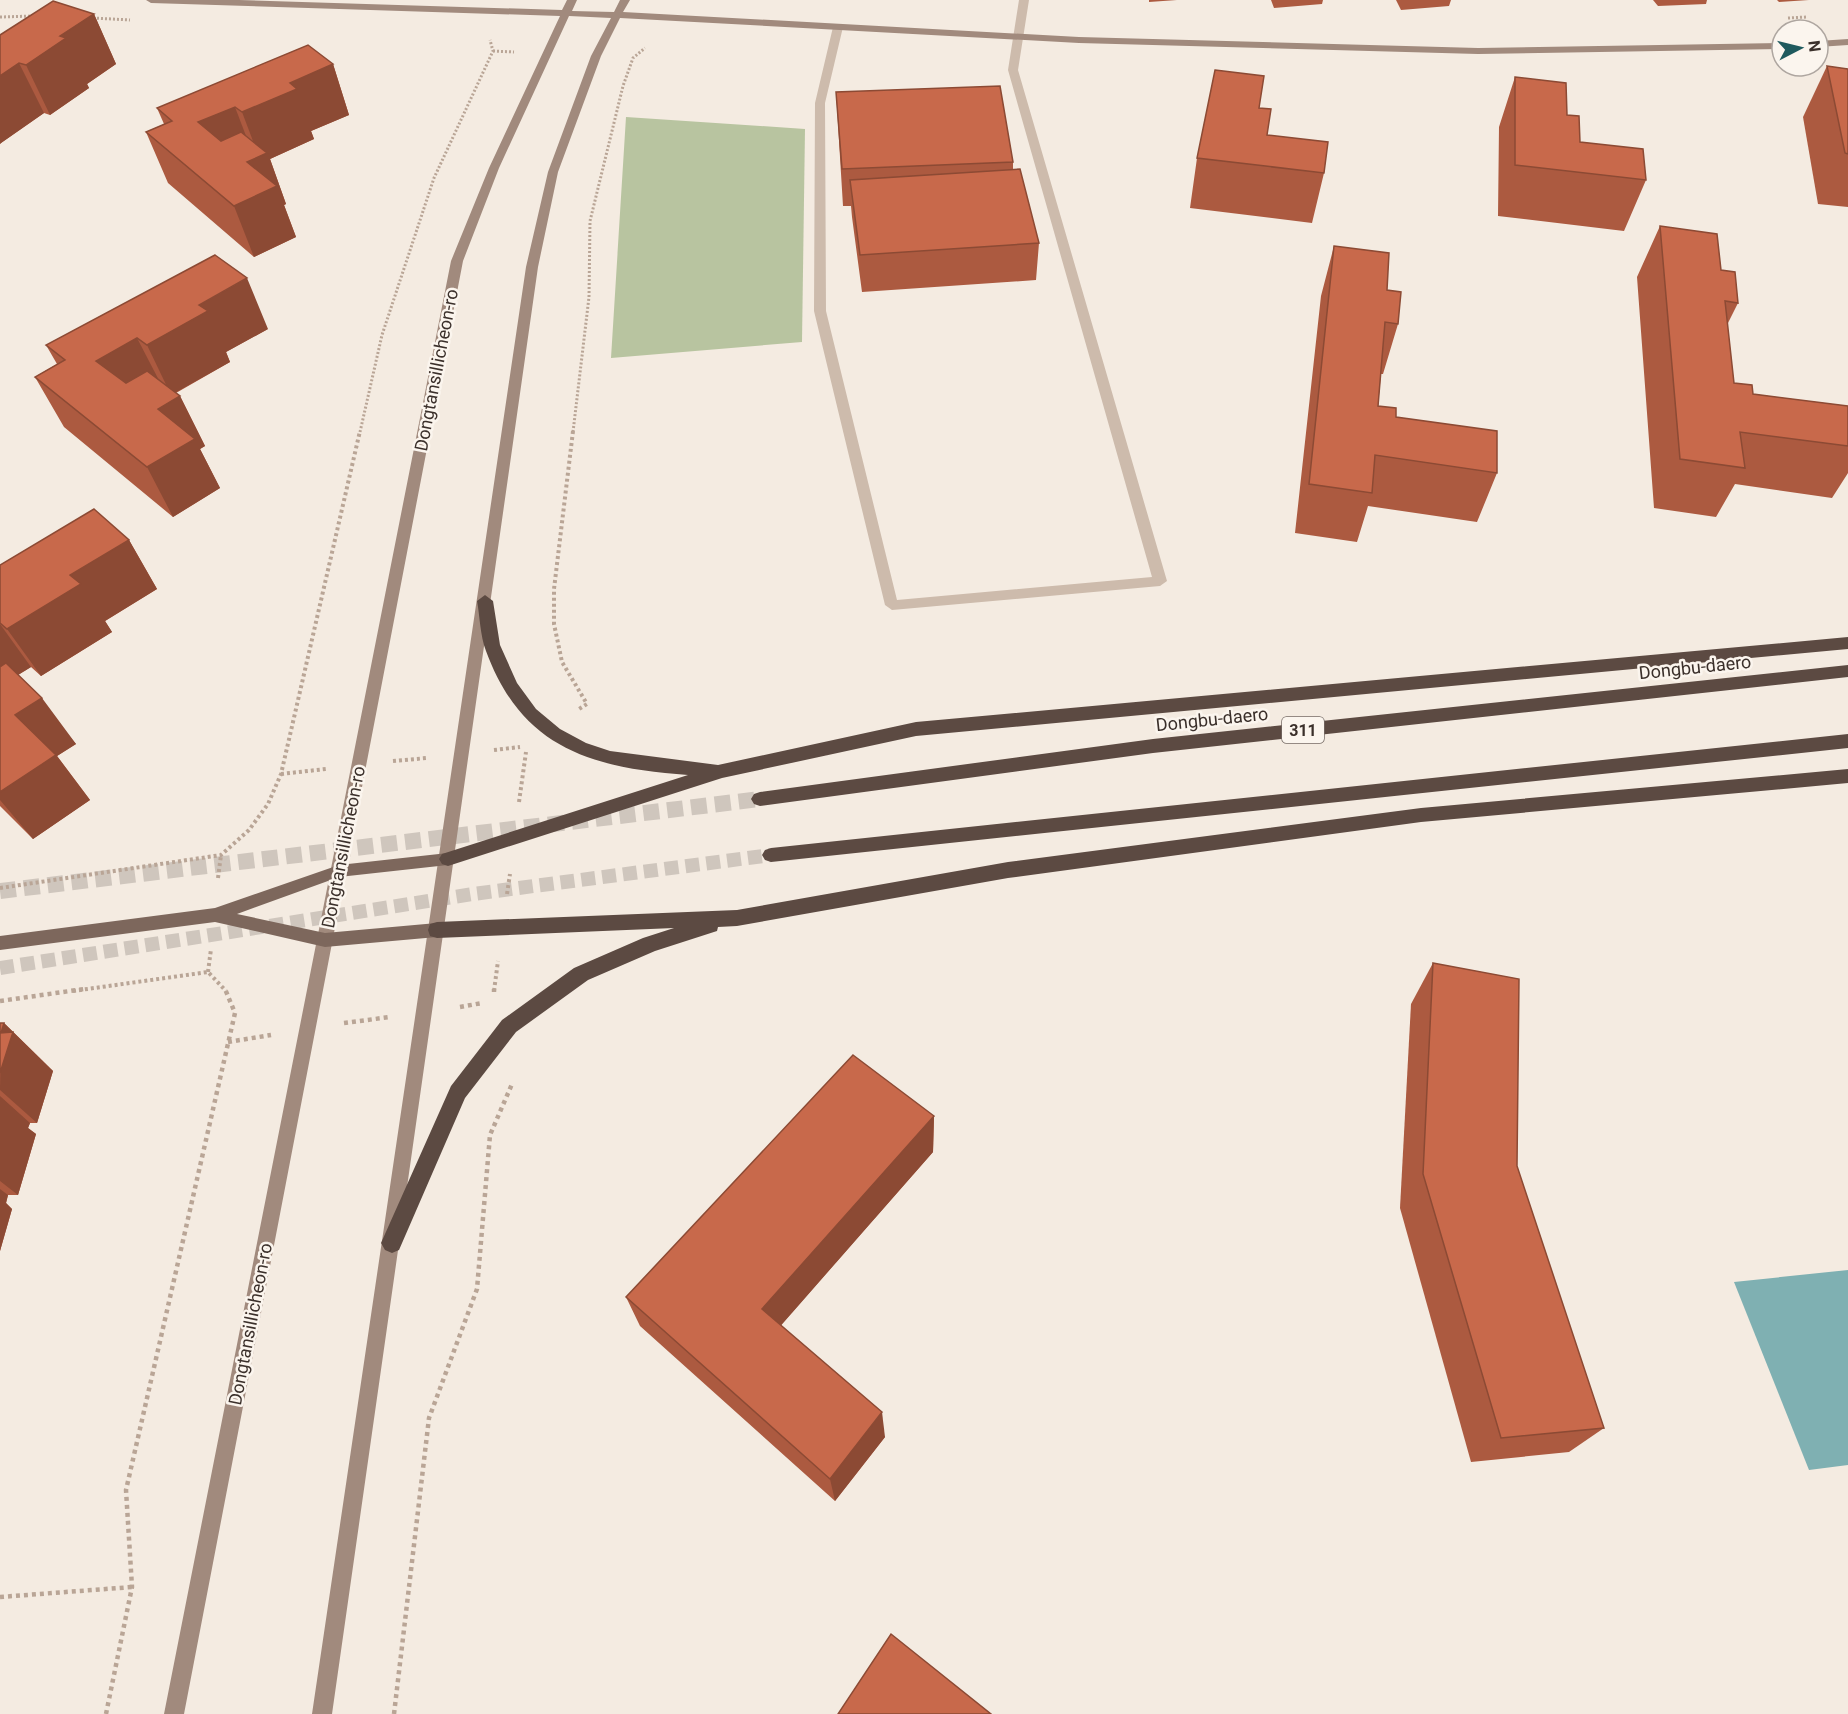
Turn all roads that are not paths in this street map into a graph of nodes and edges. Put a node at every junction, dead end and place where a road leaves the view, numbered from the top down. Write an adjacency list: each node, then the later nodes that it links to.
1 (151, 0): 4 (street)
2 (626, 0): 5 (street)
3 (1024, 0): 7 (street)
4 (569, 7): 5 (street); 20 (street, Dongtansillicheon-ro)
5 (618, 15): 6 (street); 11 (street)
6 (838, 27): 7 (street); 7 (street)
7 (1018, 37): 10 (street)
8 (1848, 42): 9 (street)
9 (1830, 43)
10 (1770, 46)
11 (485, 602): 15 (highway); 19 (street)
12 (1848, 643): 15 (highway)
13 (1848, 671): 17 (highway, Dongbu-daero / 311)
14 (1848, 741): 18 (highway)
15 (722, 771): 19 (highway)
16 (1848, 776): 22 (highway)
17 (760, 799)
18 (771, 855)
19 (448, 859): 20 (main road); 23 (street)
20 (339, 871): 21 (main road); 24 (street, Dongtansillicheon-ro)
21 (215, 915): 24 (main road); 25 (main road)
22 (737, 918): 23 (highway); 26 (highway)
23 (437, 930): 24 (main road); 26 (street)
24 (325, 940): 27 (street, Dongtansillicheon-ro)
25 (0, 943)
26 (392, 1243): 28 (street)
27 (174, 1714)
28 (322, 1714)

